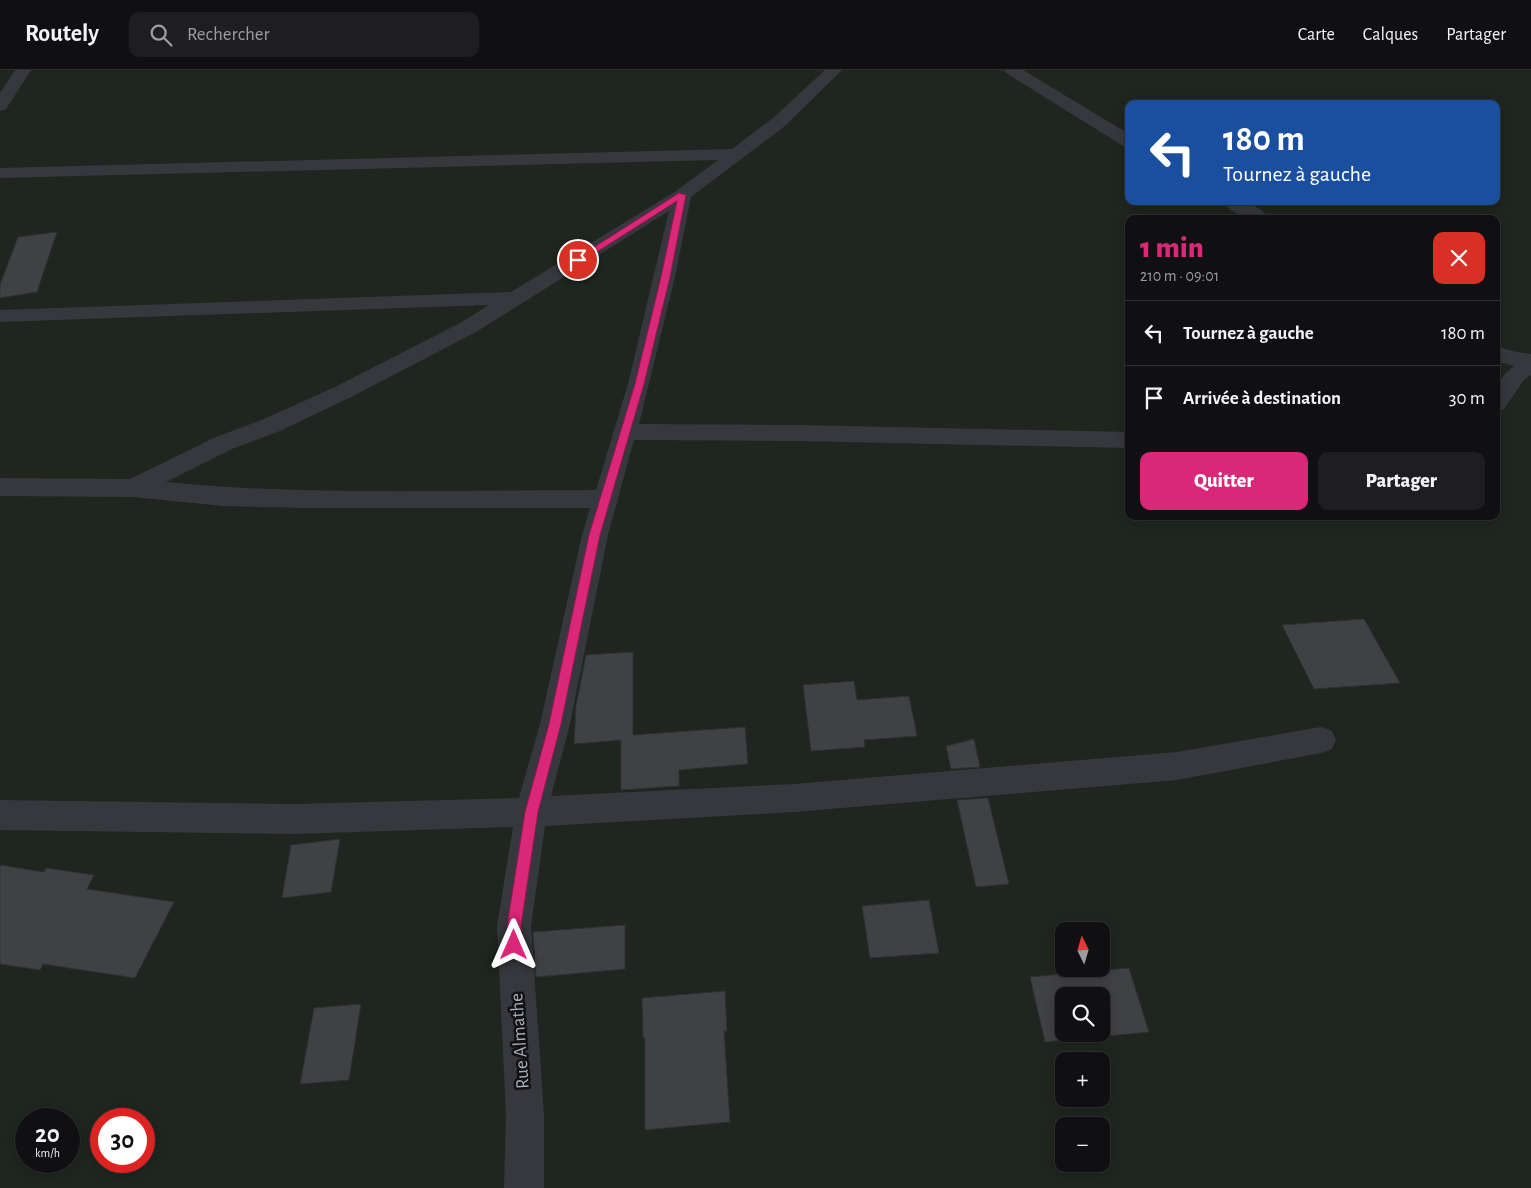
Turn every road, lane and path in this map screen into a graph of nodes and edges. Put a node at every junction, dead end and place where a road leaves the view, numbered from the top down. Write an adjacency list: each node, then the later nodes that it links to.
1 (23, 70): 4 (street)
2 (834, 70): 6 (street)
3 (1012, 70): 5 (street)
4 (0, 106)
5 (1125, 140)
6 (736, 154): 7 (street); 8 (street)
7 (0, 173)
8 (682, 195): 11 (street); 16 (street, Rue Almathe)
9 (1238, 205): 10 (street)
10 (1254, 215)
11 (519, 298): 12 (street); 19 (street)
12 (0, 316)
13 (1500, 354): 14 (street)
14 (1531, 363): 15 (street)
15 (1500, 398)
16 (626, 432): 17 (street); 20 (street, Rue Almathe)
17 (1125, 440)
18 (0, 488): 19 (street)
19 (133, 488): 20 (street)
20 (606, 499): 22 (street, Rue Almathe)
21 (1321, 740): 22 (street)
22 (531, 812): 23 (street); 24 (street, Rue Almathe)
23 (0, 815)
24 (524, 1188)

